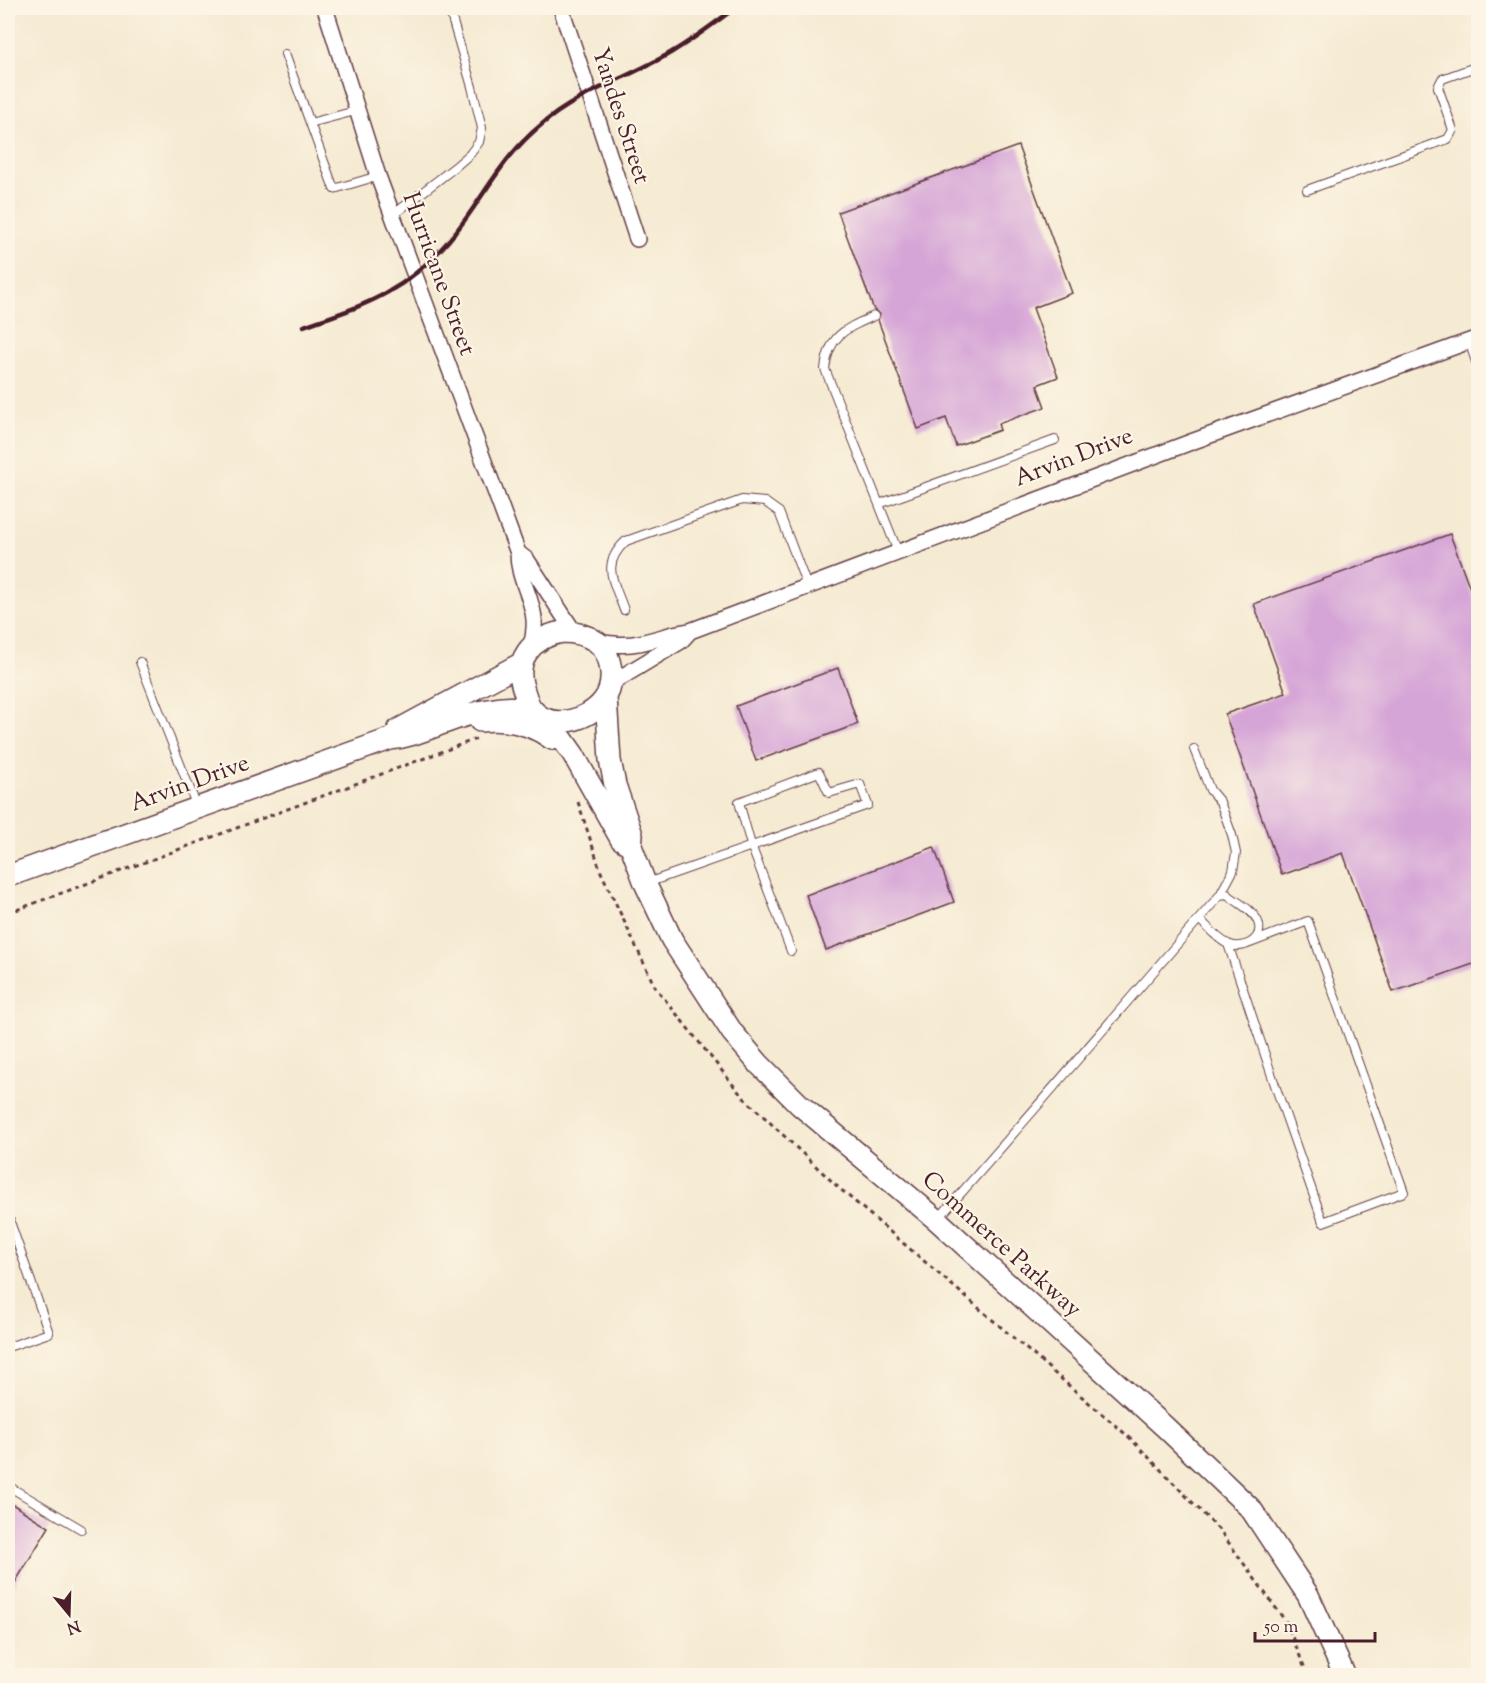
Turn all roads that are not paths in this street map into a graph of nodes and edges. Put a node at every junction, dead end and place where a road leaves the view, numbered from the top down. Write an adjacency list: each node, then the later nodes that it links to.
1 (325, 8): 6 (street, Hurricane Street)
2 (448, 8): 10 (lane)
3 (561, 8): 11 (street, Yandes Street)
4 (285, 54): 7 (lane)
5 (1479, 66): 9 (lane)
6 (358, 110): 7 (lane); 8 (street, Hurricane Street)
7 (310, 123): 8 (lane)
8 (378, 176): 10 (street, Hurricane Street)
9 (1307, 190)
10 (393, 215): 18 (street, Hurricane Street)
11 (637, 239)
12 (874, 316): 16 (lane)
13 (1474, 339): 14 (lane); 17 (street, Arvin Drive)
14 (1479, 368)
15 (1055, 440): 16 (lane)
16 (879, 504): 17 (lane)
17 (898, 552): 19 (street, Arvin Drive)
18 (518, 553): 22 (street, Hurricane Street); 24 (street, Hurricane Street)
19 (807, 586): 20 (lane); 21 (street, Arvin Drive)
20 (624, 610)
21 (690, 631): 23 (street, Arvin Drive); 26 (street, Arvin Drive)
22 (574, 632): 23 (street, Arvin Drive); 24 (street, Arvin Drive)
23 (596, 642): 26 (street)
24 (526, 655): 27 (street); 30 (street, Arvin Drive)
25 (140, 662): 33 (lane)
26 (608, 691): 28 (street, Arvin Drive); 35 (street, Commerce Parkway)
27 (531, 708): 28 (street); 29 (street, Arvin Drive)
28 (549, 720): 32 (street, Commerce Parkway)
29 (443, 723): 30 (street, Arvin Drive); 32 (street)
30 (390, 739): 33 (street, Arvin Drive)
31 (1194, 749): 38 (lane)
32 (573, 754): 35 (street, Commerce Parkway)
33 (198, 808): 36 (street, Arvin Drive)
34 (751, 844): 34 (lane); 37 (lane); 42 (lane)
35 (631, 846): 37 (street, Commerce Parkway)
36 (8, 876)
37 (645, 883): 44 (street, Commerce Parkway)
38 (1221, 895): 39 (lane); 40 (lane)
39 (1199, 920): 41 (lane); 44 (lane)
40 (1250, 943): 41 (lane); 41 (lane)
41 (1228, 944)
42 (791, 951)
43 (8, 1216): 45 (lane)
44 (937, 1220): 48 (street, Commerce Parkway)
45 (8, 1347)
46 (8, 1486): 47 (lane)
47 (81, 1529)
48 (1346, 1676)

